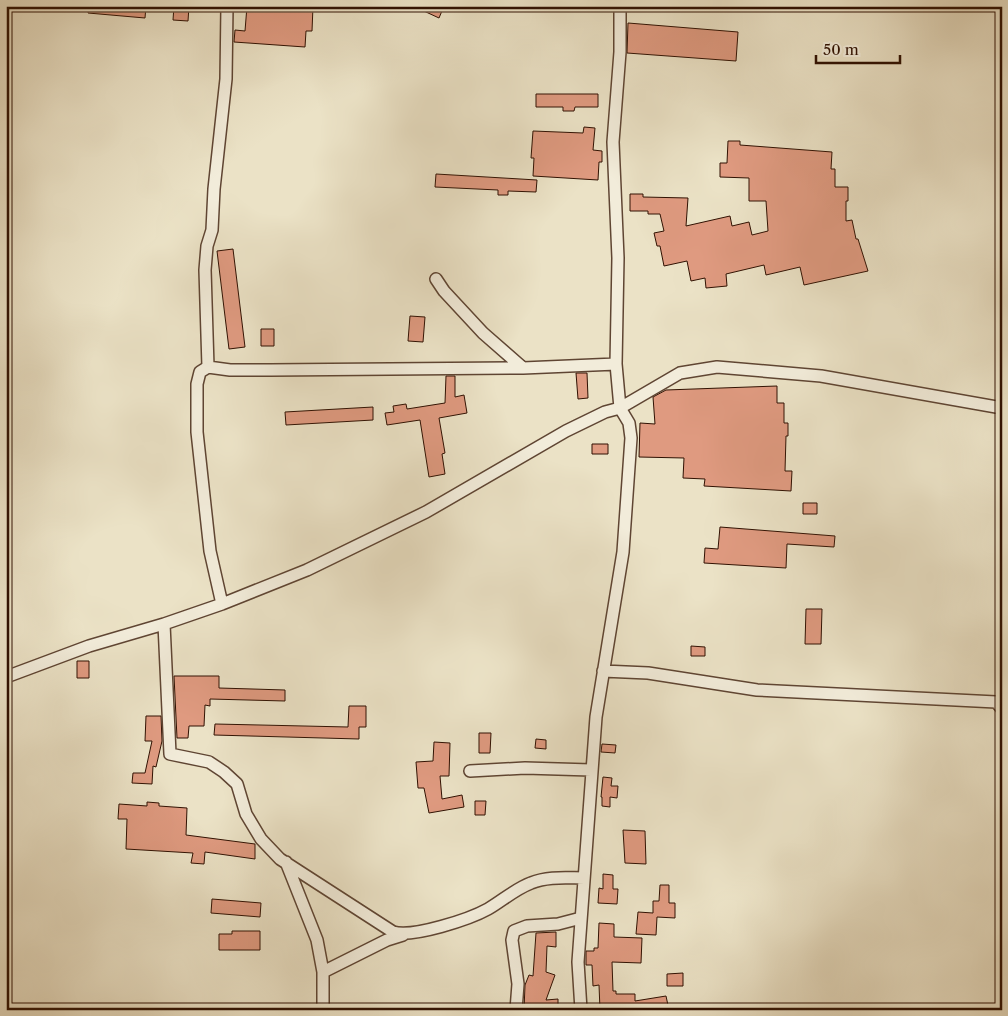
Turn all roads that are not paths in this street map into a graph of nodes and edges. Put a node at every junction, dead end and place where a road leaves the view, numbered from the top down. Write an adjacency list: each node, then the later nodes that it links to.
1 (227, 6): 5 (street)
2 (620, 6): 4 (street)
3 (436, 279): 6 (street)
4 (616, 364): 6 (street); 7 (street)
5 (208, 367): 6 (street); 9 (street)
6 (522, 368)
7 (620, 408): 8 (street); 9 (street); 11 (street)
8 (1002, 408)
9 (222, 604): 10 (street)
10 (164, 624): 12 (street); 16 (street)
11 (603, 671): 13 (street); 14 (street)
12 (6, 677)
13 (1002, 709)
14 (591, 770): 15 (street); 17 (street)
15 (470, 771)
16 (286, 862): 19 (street); 20 (street)
17 (584, 878): 18 (street); 19 (street)
18 (581, 918): 22 (street); 23 (street)
19 (402, 935): 20 (street)
20 (323, 972): 21 (street)
21 (324, 1010)
22 (516, 1010)
23 (581, 1010)

